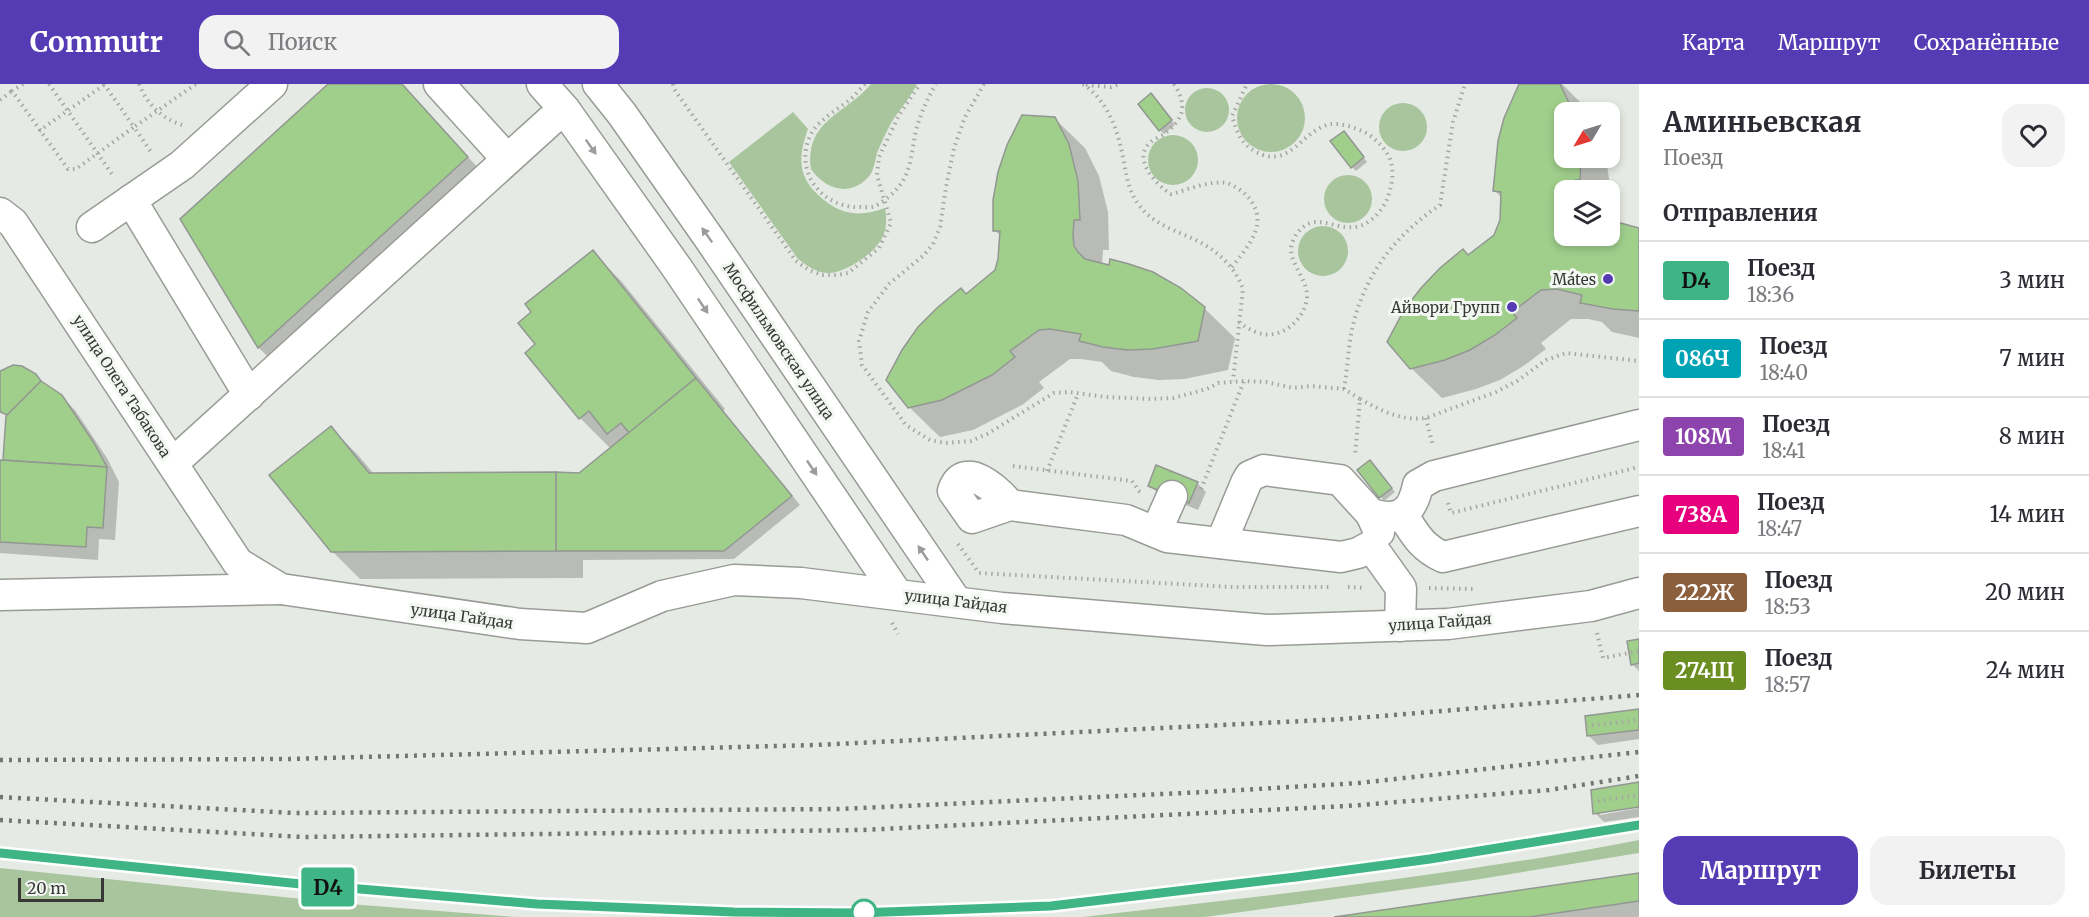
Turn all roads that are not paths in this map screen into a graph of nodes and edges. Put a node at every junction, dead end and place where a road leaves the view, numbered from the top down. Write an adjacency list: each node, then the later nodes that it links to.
1 (272, 84): 7 (street)
2 (439, 84): 6 (street)
3 (542, 84): 5 (street)
4 (598, 84): 26 (street, Мосфильмовская улица, one-way to 4)
5 (565, 110): 6 (street); 24 (street, one-way to 24)
6 (507, 159): 10 (street)
7 (124, 190): 9 (street); 10 (street)
8 (0, 213): 12 (street, улица Олега Табакова)
9 (92, 227)
10 (249, 394): 12 (street)
11 (1639, 425): 17 (street)
12 (173, 463): 21 (street, улица Олега Табакова)
13 (1180, 496): 18 (street)
14 (1362, 503): 17 (street); 19 (street); 20 (street)
15 (1010, 505): 18 (street)
16 (1639, 511): 17 (street)
17 (1402, 514)
18 (1156, 532): 19 (street)
19 (1221, 543): 20 (street)
20 (1371, 546): 27 (street)
21 (238, 563): 22 (street, улица Гайдая)
22 (281, 589): 24 (street, улица Гайдая); 25 (street, улица Гайдая)
23 (1639, 593): 27 (street, улица Гайдая)
24 (897, 594): 26 (street, улица Гайдая)
25 (0, 596)
26 (956, 601): 27 (street, улица Гайдая)
27 (1400, 626)

